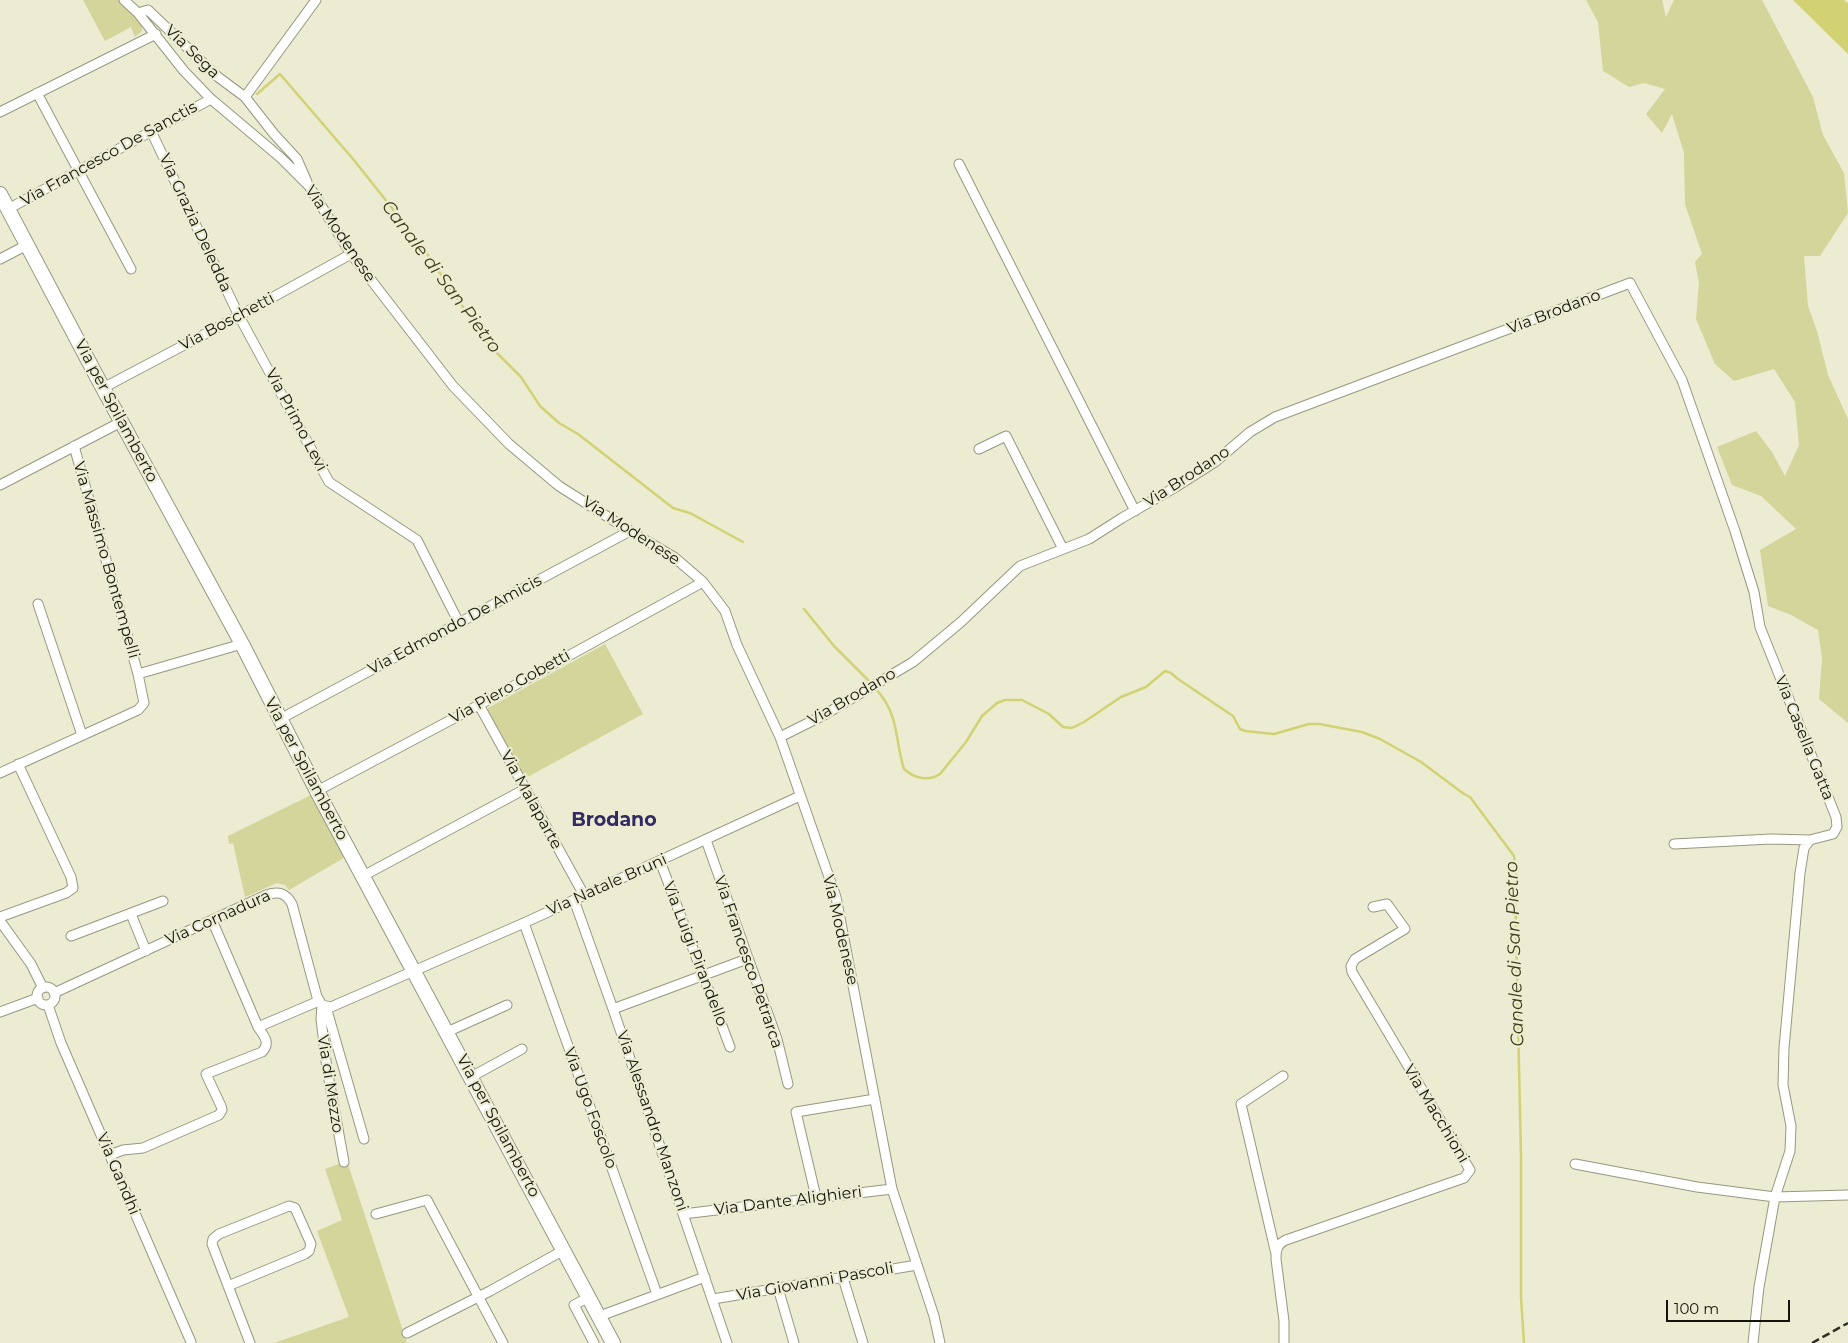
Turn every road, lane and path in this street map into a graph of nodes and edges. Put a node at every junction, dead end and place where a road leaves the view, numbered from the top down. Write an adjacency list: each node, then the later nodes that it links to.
1 (124, 0): 3 (street, Via Modenese)
2 (316, 0): 6 (street)
3 (138, 13): 4 (street, Via Modenese); 6 (street, Via Sega)
4 (156, 34): 5 (street); 7 (street, Via Modenese)
5 (37, 93): 8 (street); 11 (street)
6 (245, 98): 12 (street, Via Sega)
7 (210, 99): 9 (street, Via Francesco De Sanctis); 12 (street, Via Modenese)
8 (0, 112)
9 (151, 131): 11 (street, Via Francesco De Sanctis); 20 (street, Via Grazia Deledda)
10 (959, 164): 26 (street)
11 (79, 170): 14 (street, Via Francesco De Sanctis); 18 (street)
12 (309, 186): 16 (street, Via Modenese)
13 (0, 194): 14 (main road, Via per Spilamberto)
14 (8, 209): 15 (main road, Via per Spilamberto)
15 (27, 245): 17 (street); 21 (main road, Via per Spilamberto)
16 (351, 254): 20 (street, Via Boschetti); 27 (street, Via Modenese)
17 (0, 259)
18 (131, 269)
19 (1630, 282): 26 (street, Via Brodano); 44 (street, Via Casella Gatta)
20 (239, 316): 21 (street, Via Boschetti); 31 (street, Via Primo Levi)
21 (103, 388): 22 (main road, Via per Spilamberto)
22 (122, 422): 23 (street); 32 (main road, Via per Spilamberto)
23 (74, 446): 25 (street); 33 (street, Via Massimo Bontempelli)
24 (979, 449): 28 (street)
25 (0, 485)
26 (1135, 511): 28 (street, Via Brodano)
27 (630, 531): 29 (street, Via Modenese); 31 (street, Via Edmondo De Amicis)
28 (1063, 549): 37 (street, Via Brodano)
29 (703, 582): 34 (street, Via Piero Gobetti); 37 (street, Via Modenese)
30 (38, 604): 36 (street)
31 (459, 623): 35 (street, Via Edmondo De Amicis)
32 (242, 644): 33 (street, Via Massimo Bontempelli); 35 (main road, Via per Spilamberto)
33 (138, 674): 36 (street, Via Massimo Bontempelli)
34 (479, 705): 40 (street, Via Malaparte); 41 (street, Via Piero Gobetti)
35 (280, 720): 41 (main road, Via per Spilamberto)
36 (82, 735): 38 (street, Via Massimo Bontempelli)
37 (780, 737): 42 (street, Via Modenese)
38 (18, 764): 39 (street, Via Massimo Bontempelli); 53 (street)
39 (0, 773)
40 (525, 789): 47 (street); 48 (street, Via Malaparte)
41 (317, 791): 47 (main road, Via per Spilamberto)
42 (800, 796): 43 (street, Via Natale Bruni); 77 (street, Via Modenese)
43 (706, 840): 46 (street, Via Natale Bruni); 59 (street, Via Francesco Petrarca)
44 (1810, 840): 45 (street); 85 (street)
45 (1674, 844)
46 (660, 861): 48 (street, Via Natale Bruni); 61 (street, Via Luigi Pirandello)
47 (363, 876): 60 (main road, Via per Spilamberto)
48 (584, 895): 49 (street, Via Natale Bruni)
49 (574, 900): 56 (street, Via Natale Bruni); 68 (street, Via Alessandro Manzoni)
50 (163, 901): 52 (street)
51 (1374, 907): 89 (street, Via Macchioni)
52 (131, 914): 57 (street); 58 (street, Via Cornadura)
53 (0, 917)
54 (212, 920): 58 (street, Via Cornadura); 65 (street, Via Cornadura); 70 (street)
55 (0, 921): 62 (street)
56 (524, 923): 60 (street, Via Natale Bruni); 95 (street, Via Ugo Foscolo)
57 (71, 936)
58 (146, 951): 63 (street, Via Cornadura)
59 (748, 959): 61 (street); 76 (street, Via Francesco Petrarca)
60 (414, 971): 65 (street); 71 (main road, Via per Spilamberto)
61 (702, 976): 68 (street); 72 (street, Via Luigi Pirandello)
62 (43, 988): 63 (street); 64 (street)
63 (54, 993): 66 (street)
64 (38, 998): 66 (street); 69 (street)
65 (323, 1004): 70 (street); 78 (street); 80 (street, Via di Mezzo)
66 (48, 1005): 79 (street, Via Gandhi)
67 (507, 1005): 71 (street)
68 (613, 1009): 87 (street, Via Alessandro Manzoni)
69 (0, 1012)
70 (258, 1027): 79 (street)
71 (447, 1032): 75 (main road, Via per Spilamberto)
72 (730, 1047)
73 (522, 1049): 75 (street)
74 (1283, 1076): 89 (street)
75 (471, 1077): 88 (main road, Via per Spilamberto)
76 (788, 1084)
77 (875, 1099): 82 (street, Via Modenese); 84 (street)
78 (364, 1139)
79 (110, 1155): 101 (street, Via Gandhi)
80 (344, 1162)
81 (1575, 1164): 85 (street)
82 (892, 1189): 84 (street, Via Dante Alighieri); 90 (street, Via Modenese)
83 (1848, 1195): 85 (street)
84 (816, 1197): 87 (street, Via Dante Alighieri)
85 (1775, 1197): 111 (street)
86 (376, 1214): 96 (street)
87 (683, 1214): 91 (street, Via Alessandro Manzoni)
88 (564, 1250): 96 (street); 97 (main road, Via per Spilamberto)
89 (1276, 1254): 110 (street)
90 (917, 1265): 92 (street, Via Giovanni Pascoli); 109 (street, Via Modenese)
91 (705, 1277): 95 (street); 98 (street, Via Alessandro Manzoni)
92 (843, 1278): 94 (street, Via Giovanni Pascoli); 108 (street)
93 (228, 1286): 93 (street); 102 (street)
94 (778, 1288): 98 (street, Via Giovanni Pascoli); 107 (street)
95 (657, 1294): 99 (street)
96 (478, 1297): 100 (street); 103 (street)
97 (589, 1297): 99 (main road, Via per Spilamberto); 104 (street)
98 (712, 1300): 106 (street, Via Alessandro Manzoni)
99 (600, 1316): 105 (main road, Via per Spilamberto)
100 (408, 1333)
101 (192, 1343)
102 (250, 1343)
103 (503, 1343)
104 (594, 1343)
105 (614, 1343)
106 (727, 1343)
107 (794, 1343)
108 (863, 1343)
109 (940, 1343)
110 (1284, 1343)
111 (1753, 1343)

